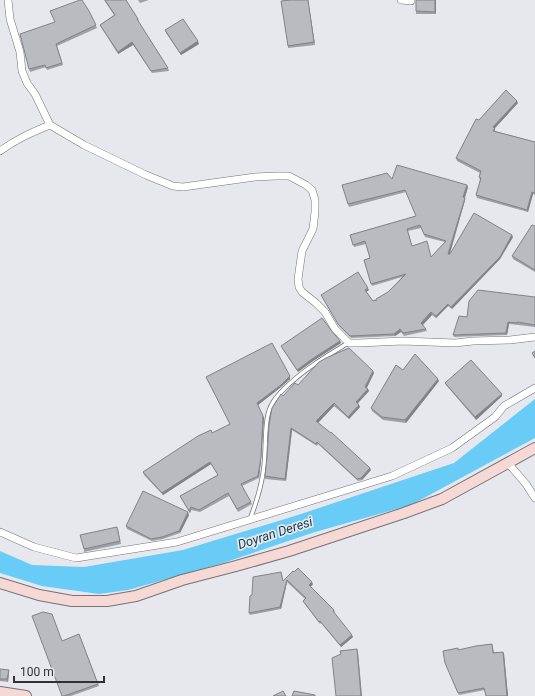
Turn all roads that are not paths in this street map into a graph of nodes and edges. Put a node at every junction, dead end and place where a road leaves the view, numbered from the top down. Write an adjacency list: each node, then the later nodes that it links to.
1 (8, 0): 4 (street)
2 (401, 0): 3 (street)
3 (411, 0)
4 (50, 126): 5 (street); 7 (street)
5 (0, 151)
6 (535, 337): 7 (street)
7 (349, 343): 12 (lane)
8 (535, 388): 12 (street)
9 (535, 448): 10 (street)
10 (508, 463): 11 (street); 14 (street)
11 (535, 498)
12 (250, 519): 13 (street)
13 (0, 532)
14 (0, 583)
15 (0, 692): 16 (street)
16 (26, 696)

